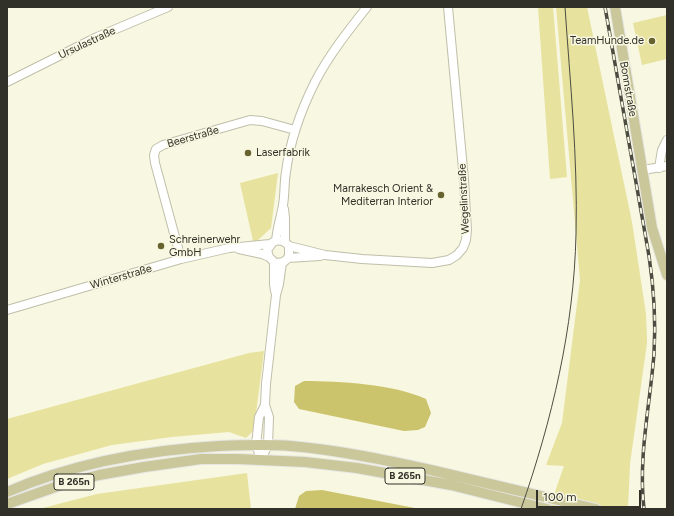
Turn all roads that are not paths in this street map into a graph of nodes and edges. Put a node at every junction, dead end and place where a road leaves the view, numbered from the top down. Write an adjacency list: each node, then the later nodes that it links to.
1 (168, 7): 5 (street, Ursulastraße)
2 (367, 7): 6 (street)
3 (448, 7): 14 (street, Wegelinstraße)
4 (615, 7): 9 (main road, Bonnstraße)
5 (7, 82)
6 (295, 130): 10 (street); 15 (street, Beerstraße)
7 (667, 140): 8 (street)
8 (663, 167): 9 (street)
9 (643, 170): 17 (main road, Bonnstraße)
10 (283, 205): 11 (street); 12 (street)
11 (273, 242): 12 (street, Wegelinstraße); 13 (street, Winterstraße); 16 (street)
12 (287, 244): 14 (street, Wegelinstraße); 16 (street)
13 (236, 248): 15 (street, Winterstraße); 16 (street, Winterstraße)
14 (325, 255): 16 (street, Wegelinstraße)
15 (181, 259): 18 (street, Winterstraße)
16 (278, 260): 19 (street)
17 (667, 276)
18 (7, 310)
19 (265, 405): 20 (street); 21 (street)
20 (256, 445): 21 (main road, B 265n); 22 (street); 23 (main road, B 265n)
21 (268, 445): 22 (street); 26 (main road, B 265n)
22 (261, 459): 24 (main road, B 265n); 25 (main road, B 265n)
23 (7, 492)
24 (7, 504)
25 (547, 509)
26 (596, 509)

